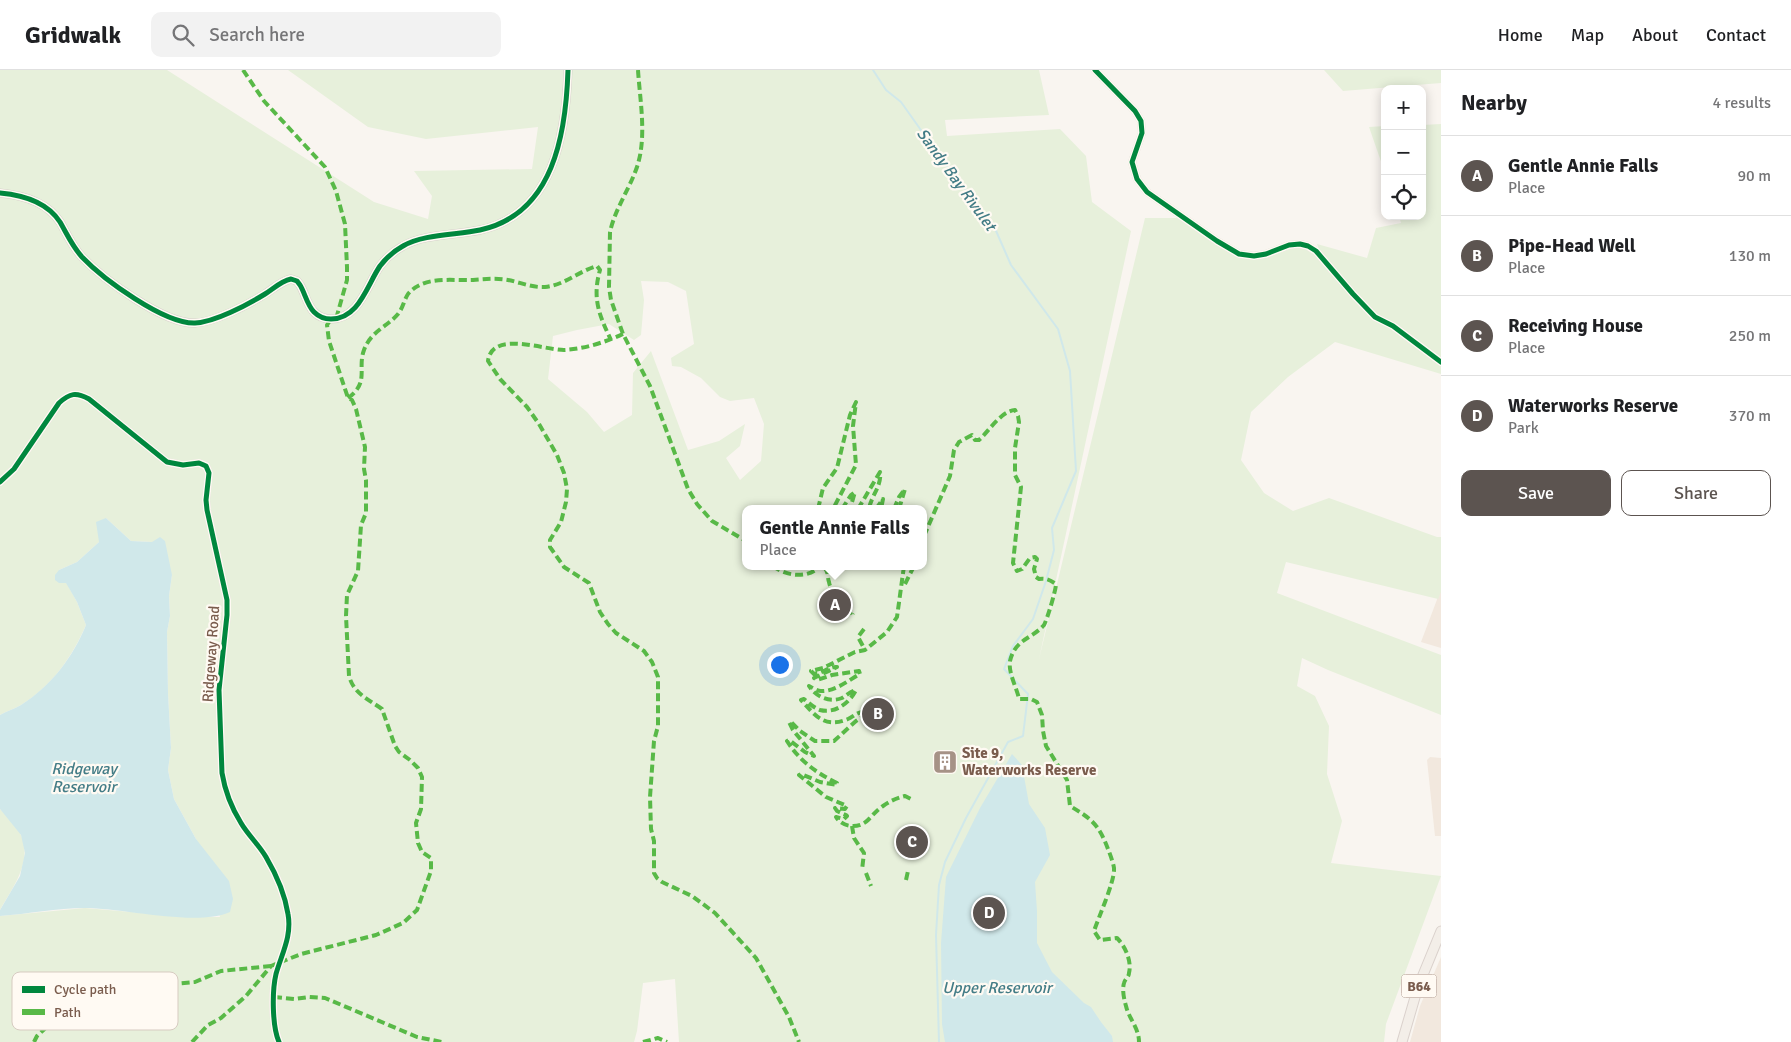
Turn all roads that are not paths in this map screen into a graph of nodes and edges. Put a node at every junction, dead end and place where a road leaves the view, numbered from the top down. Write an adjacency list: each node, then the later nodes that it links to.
1 (568, 70): 3 (street)
2 (1095, 70): 4 (street)
3 (0, 193)
4 (1441, 362)
5 (0, 482): 7 (street, Ridgeway Road)
6 (1441, 931): 8 (main road, B64)
7 (279, 1042)
8 (1402, 1042)

